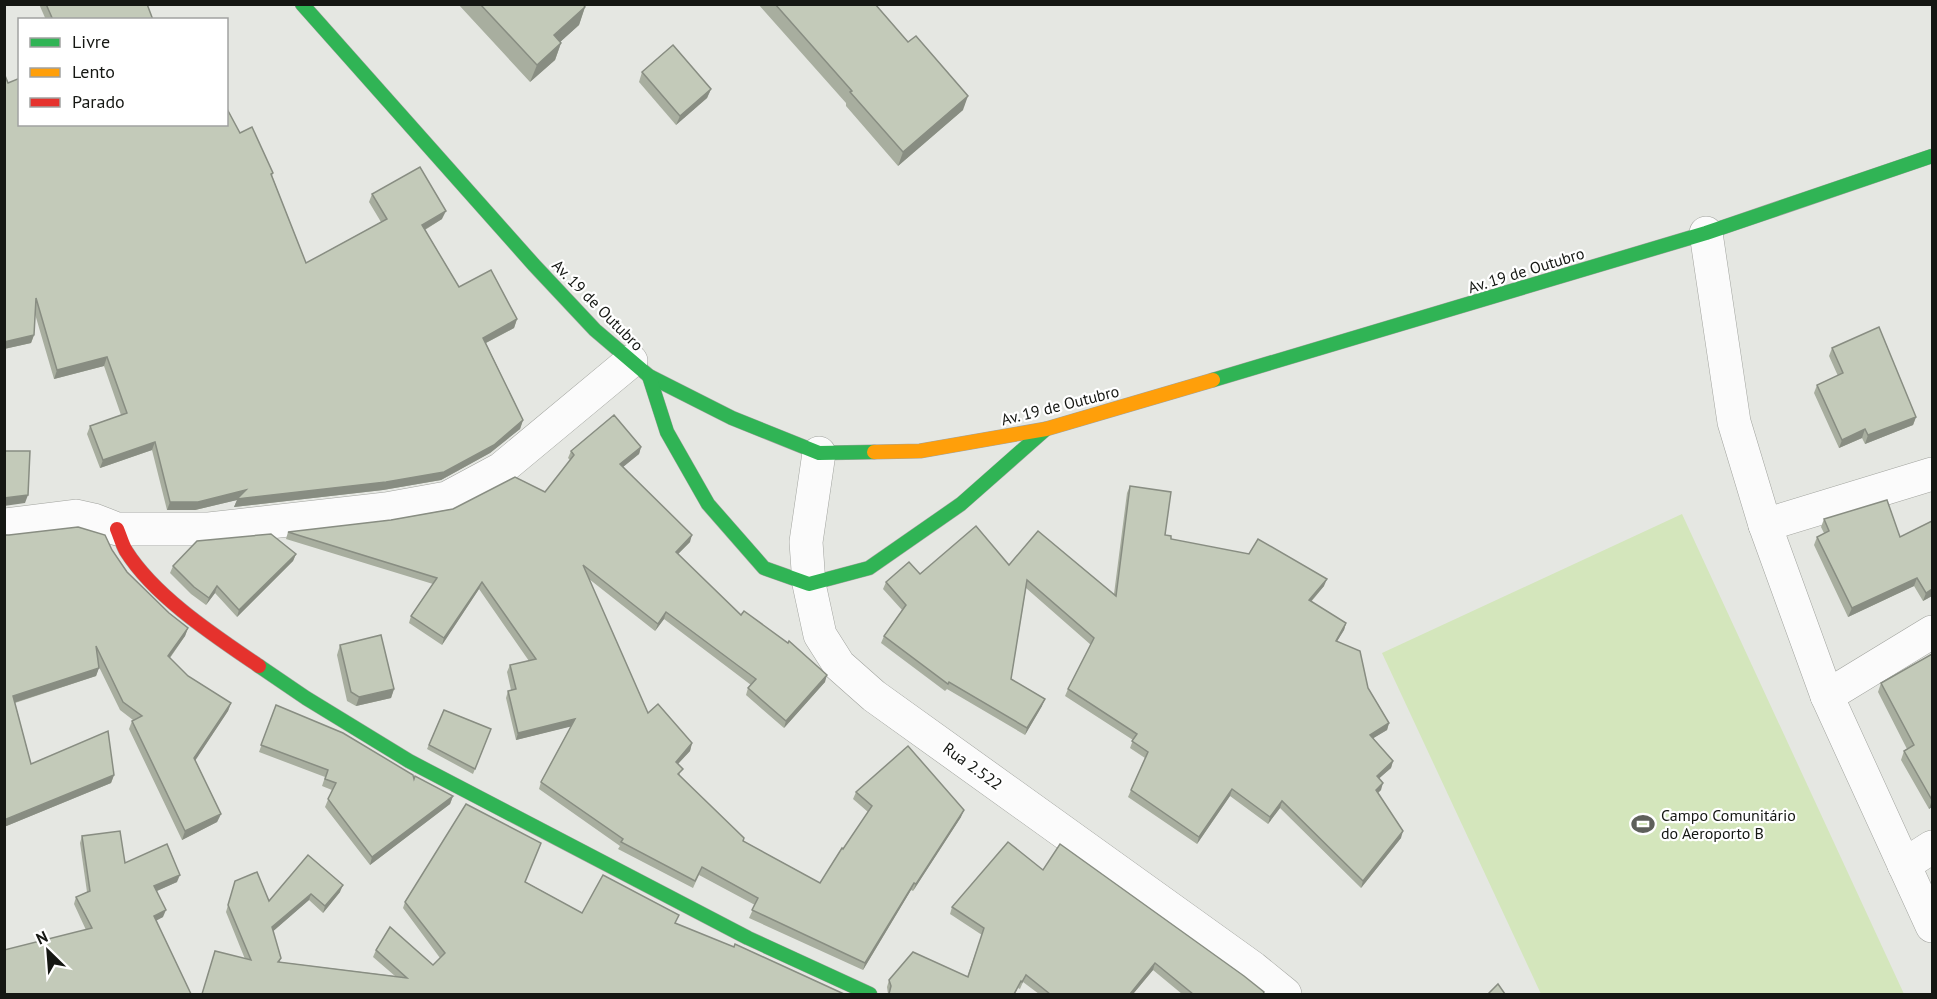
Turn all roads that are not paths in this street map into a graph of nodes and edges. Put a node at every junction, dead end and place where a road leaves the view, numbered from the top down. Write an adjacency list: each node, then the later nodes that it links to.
1 (302, 4): 4 (street, Av. 19 de Outubro)
2 (1932, 156): 3 (street, Av. 19 de Outubro)
3 (1706, 233): 5 (street, Av. 19 de Outubro); 9 (street)
4 (640, 369): 6 (street, Av. 19 de Outubro); 10 (street); 11 (street)
5 (1046, 429): 6 (street, Av. 19 de Outubro); 11 (street)
6 (819, 453): 11 (street, Rua 2.522)
7 (1932, 474): 9 (street)
8 (4, 525): 10 (street)
9 (1765, 525): 13 (street)
10 (117, 529): 17 (street)
11 (809, 584): 18 (street, Rua 2.522)
12 (1932, 632): 13 (street)
13 (1827, 696): 15 (street)
14 (1932, 847): 15 (street)
15 (1904, 866): 16 (street)
16 (1932, 926)
17 (870, 994)
18 (1286, 994)

